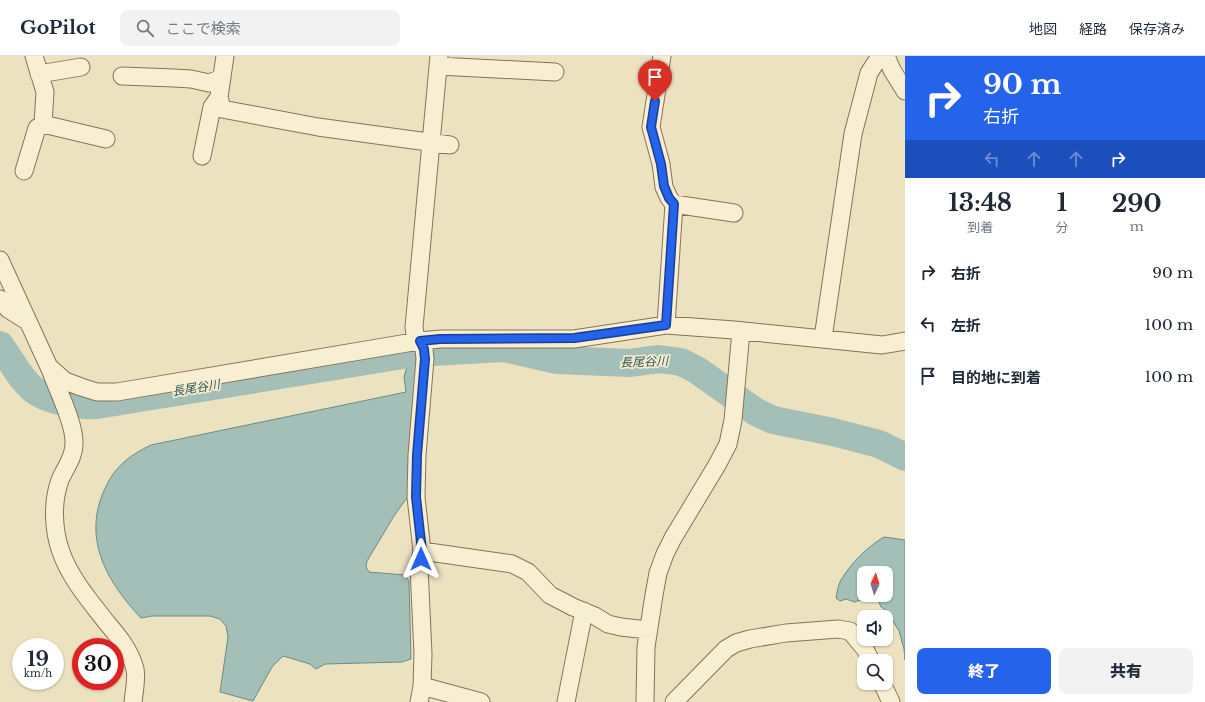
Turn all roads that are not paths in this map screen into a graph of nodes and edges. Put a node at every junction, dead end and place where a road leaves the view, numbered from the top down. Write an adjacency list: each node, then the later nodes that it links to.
1 (34, 56): 9 (street)
2 (224, 56): 11 (street)
3 (662, 56): 20 (street)
4 (880, 56): 27 (street)
5 (886, 56): 12 (street)
6 (439, 61): 8 (street); 16 (street)
7 (81, 67): 9 (street)
8 (555, 72)
9 (39, 74): 14 (street)
10 (122, 76): 11 (street)
11 (222, 78): 13 (street)
12 (905, 91)
13 (219, 97): 16 (street); 18 (street)
14 (42, 124): 15 (street); 19 (street)
15 (106, 139)
16 (431, 142): 17 (street); 28 (street)
17 (450, 145)
18 (202, 156)
19 (24, 171)
20 (674, 204): 21 (street); 25 (street)
21 (734, 213)
22 (0, 260): 24 (street)
23 (0, 299): 24 (street)
24 (27, 321): 30 (street)
25 (666, 325): 26 (street); 28 (street)
26 (741, 331): 27 (street); 33 (street)
27 (823, 338): 29 (street)
28 (420, 341): 30 (street); 31 (street)
29 (905, 341)
30 (49, 368): 37 (street)
31 (422, 551): 32 (street); 36 (street)
32 (584, 611): 33 (street); 39 (street)
33 (648, 630): 40 (street)
34 (868, 654): 41 (street)
35 (885, 690): 42 (street)
36 (420, 694): 38 (street)
37 (134, 702)
38 (481, 702)
39 (566, 702)
40 (645, 702)
41 (674, 702)
42 (891, 702)

